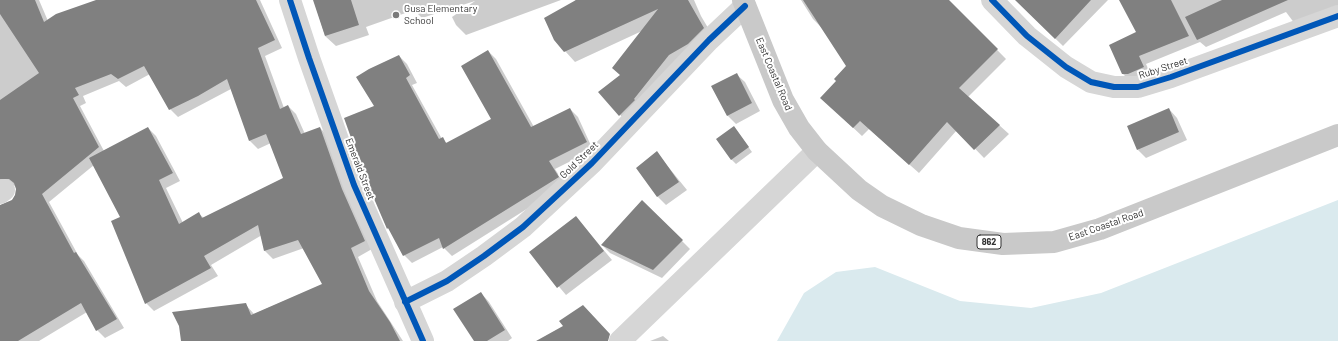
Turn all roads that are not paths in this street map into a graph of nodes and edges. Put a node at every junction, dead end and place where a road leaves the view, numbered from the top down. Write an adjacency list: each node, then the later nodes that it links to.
1 (290, 0): 7 (street, Emerald Street)
2 (992, 0): 4 (street, Ruby Street)
3 (744, 3): 6 (main road, East Coastal Road / 862); 7 (street, Gold Street)
4 (1338, 16)
5 (1338, 135): 6 (main road, East Coastal Road / 862)
6 (817, 151): 9 (street)
7 (405, 302): 8 (street, Emerald Street)
8 (423, 341)
9 (620, 341)

